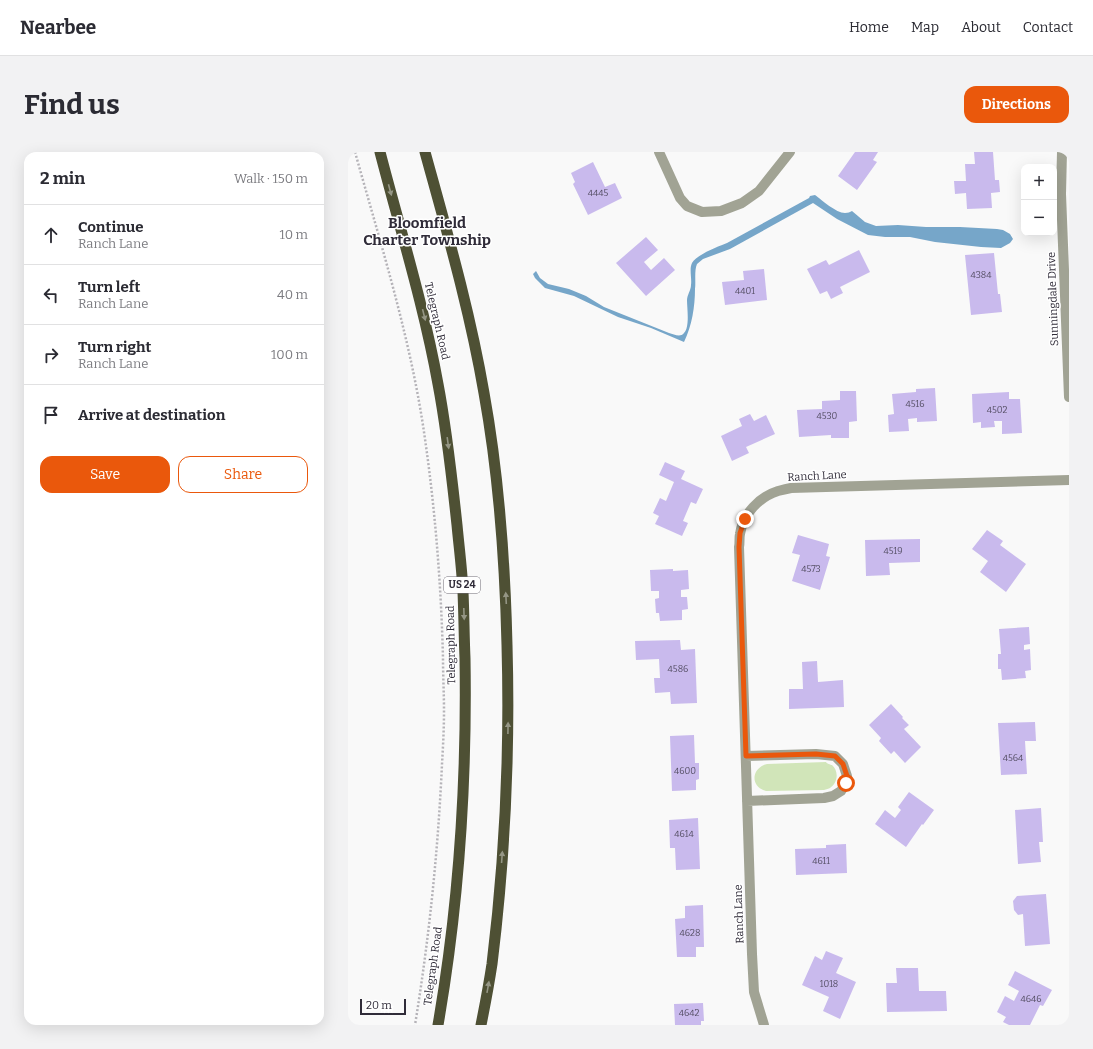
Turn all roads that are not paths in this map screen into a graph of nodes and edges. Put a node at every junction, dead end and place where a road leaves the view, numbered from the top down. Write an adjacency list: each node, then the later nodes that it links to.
1 (380, 152): 11 (highway, Telegraph Road / US 24, one-way to 11)
2 (425, 152): 12 (highway, one-way to 2)
3 (660, 152): 4 (street)
4 (790, 152)
5 (1062, 152): 6 (street, Sunningdale Drive)
6 (1069, 397)
7 (1069, 480): 8 (street, Ranch Lane)
8 (746, 756): 9 (street, Ranch Lane); 9 (street)
9 (747, 801): 10 (street, Ranch Lane)
10 (765, 1024)
11 (438, 1025)
12 (481, 1025)

